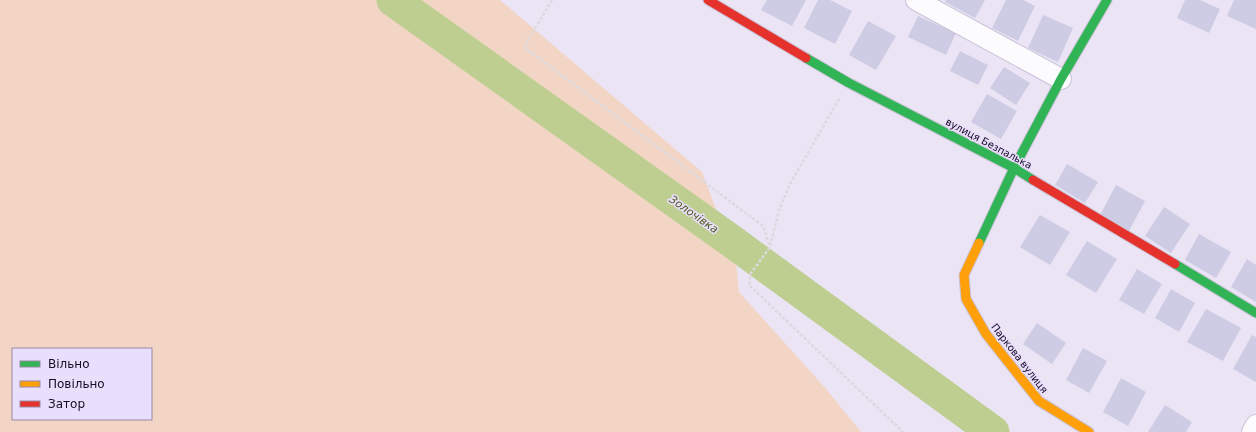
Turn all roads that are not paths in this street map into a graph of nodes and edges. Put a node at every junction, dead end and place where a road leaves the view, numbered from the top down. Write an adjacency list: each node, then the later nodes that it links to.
1 (708, 0): 5 (street, вулиця Безпалька)
2 (916, 0): 4 (street)
3 (1107, 0): 4 (street)
4 (1061, 79): 5 (street)
5 (1014, 168): 6 (street, вулиця Безпалька); 8 (street, Паркова вулиця)
6 (1256, 313)
7 (1256, 425): 9 (street)
8 (1089, 432)
9 (1252, 432)

